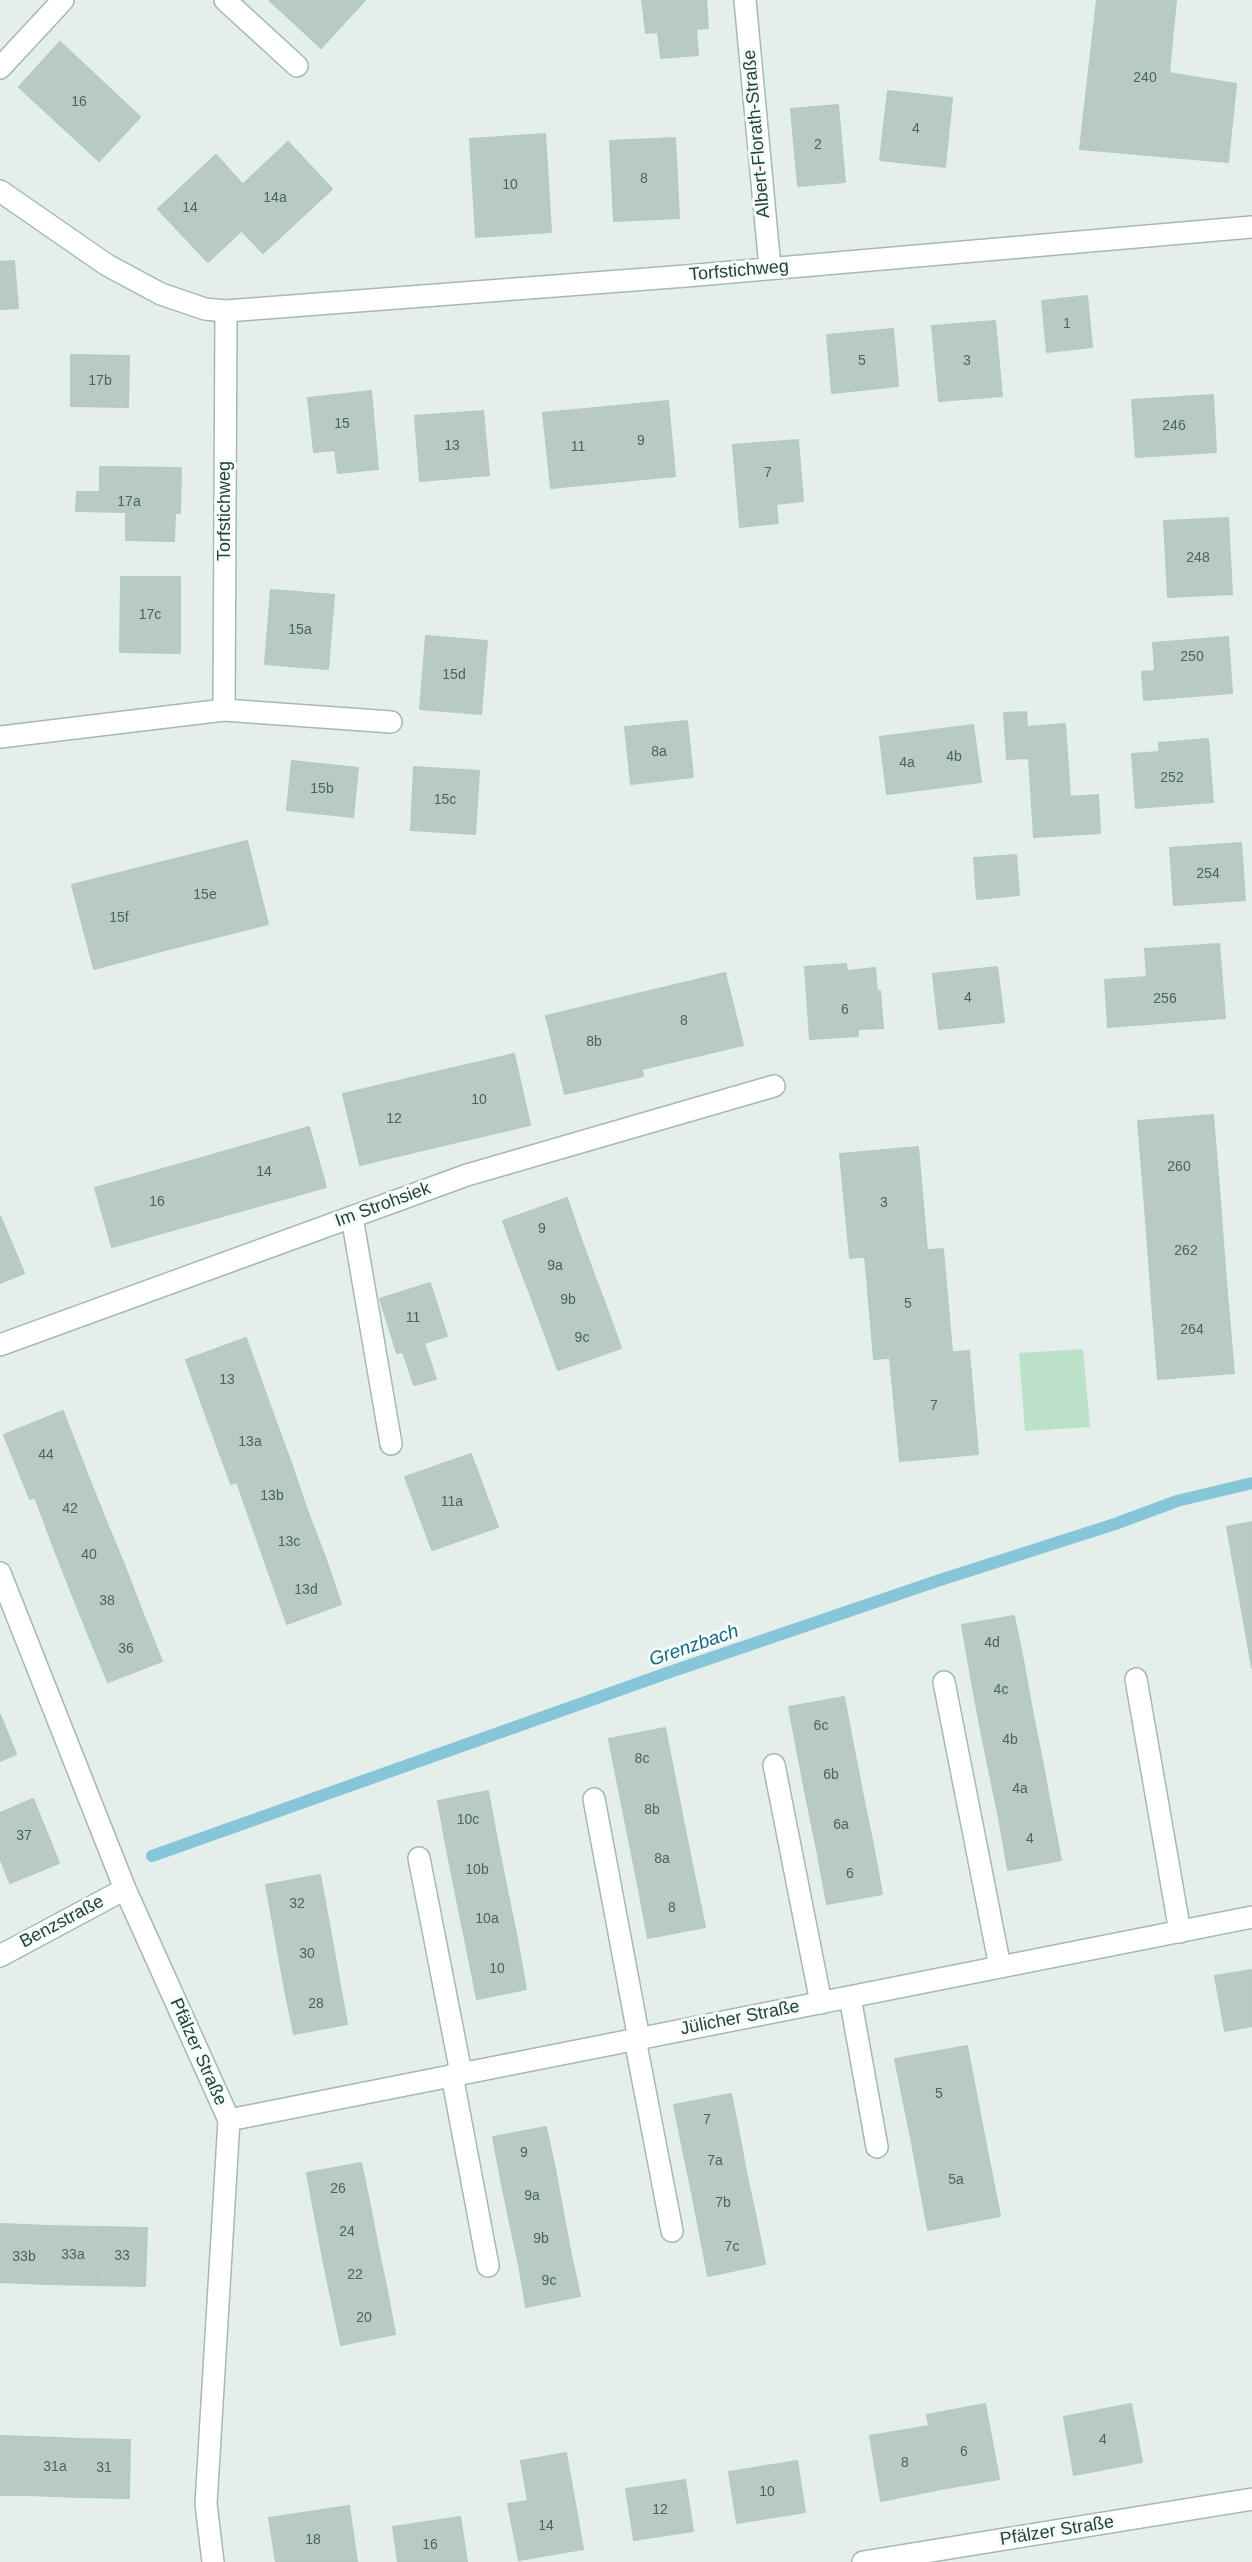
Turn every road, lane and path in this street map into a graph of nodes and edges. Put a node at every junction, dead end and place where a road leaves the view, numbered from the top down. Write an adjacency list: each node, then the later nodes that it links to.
1 (63, 0): 5 (street)
2 (225, 0): 4 (street)
3 (744, 0): 8 (street, Albert-Florath-Straße)
4 (297, 66)
5 (0, 68)
6 (0, 191): 9 (street, Torfstichweg)
7 (1252, 227): 8 (street, Torfstichweg)
8 (770, 268): 9 (street, Torfstichweg)
9 (226, 311): 10 (street, Torfstichweg)
10 (225, 710): 11 (street); 12 (street)
11 (391, 722)
12 (0, 737)
13 (774, 1086): 14 (street, Im Strohsiek)
14 (352, 1217): 15 (street, Im Strohsiek); 16 (street)
15 (0, 1345)
16 (391, 1444)
17 (0, 1573): 23 (street, Pfälzer Straße)
18 (1136, 1679): 25 (street)
19 (944, 1682): 27 (street)
20 (774, 1765): 29 (street)
21 (594, 1799): 30 (street)
22 (419, 1858): 31 (street)
23 (125, 1889): 26 (street, Benzstraße); 32 (street, Pfälzer Straße)
24 (1252, 1917): 25 (street, Jülicher Straße)
25 (1181, 1931): 27 (street, Jülicher Straße)
26 (0, 1956)
27 (1000, 1967): 28 (street, Jülicher Straße)
28 (850, 1997): 29 (street, Jülicher Straße); 33 (street)
29 (821, 2003): 30 (street, Jülicher Straße)
30 (637, 2039): 31 (street, Jülicher Straße); 34 (street)
31 (457, 2074): 32 (street, Jülicher Straße); 35 (street)
32 (229, 2120): 37 (street, Pfälzer Straße)
33 (877, 2147)
34 (671, 2231)
35 (488, 2266)
36 (1252, 2499): 38 (street, Pfälzer Straße)
37 (213, 2562)
38 (863, 2562)

